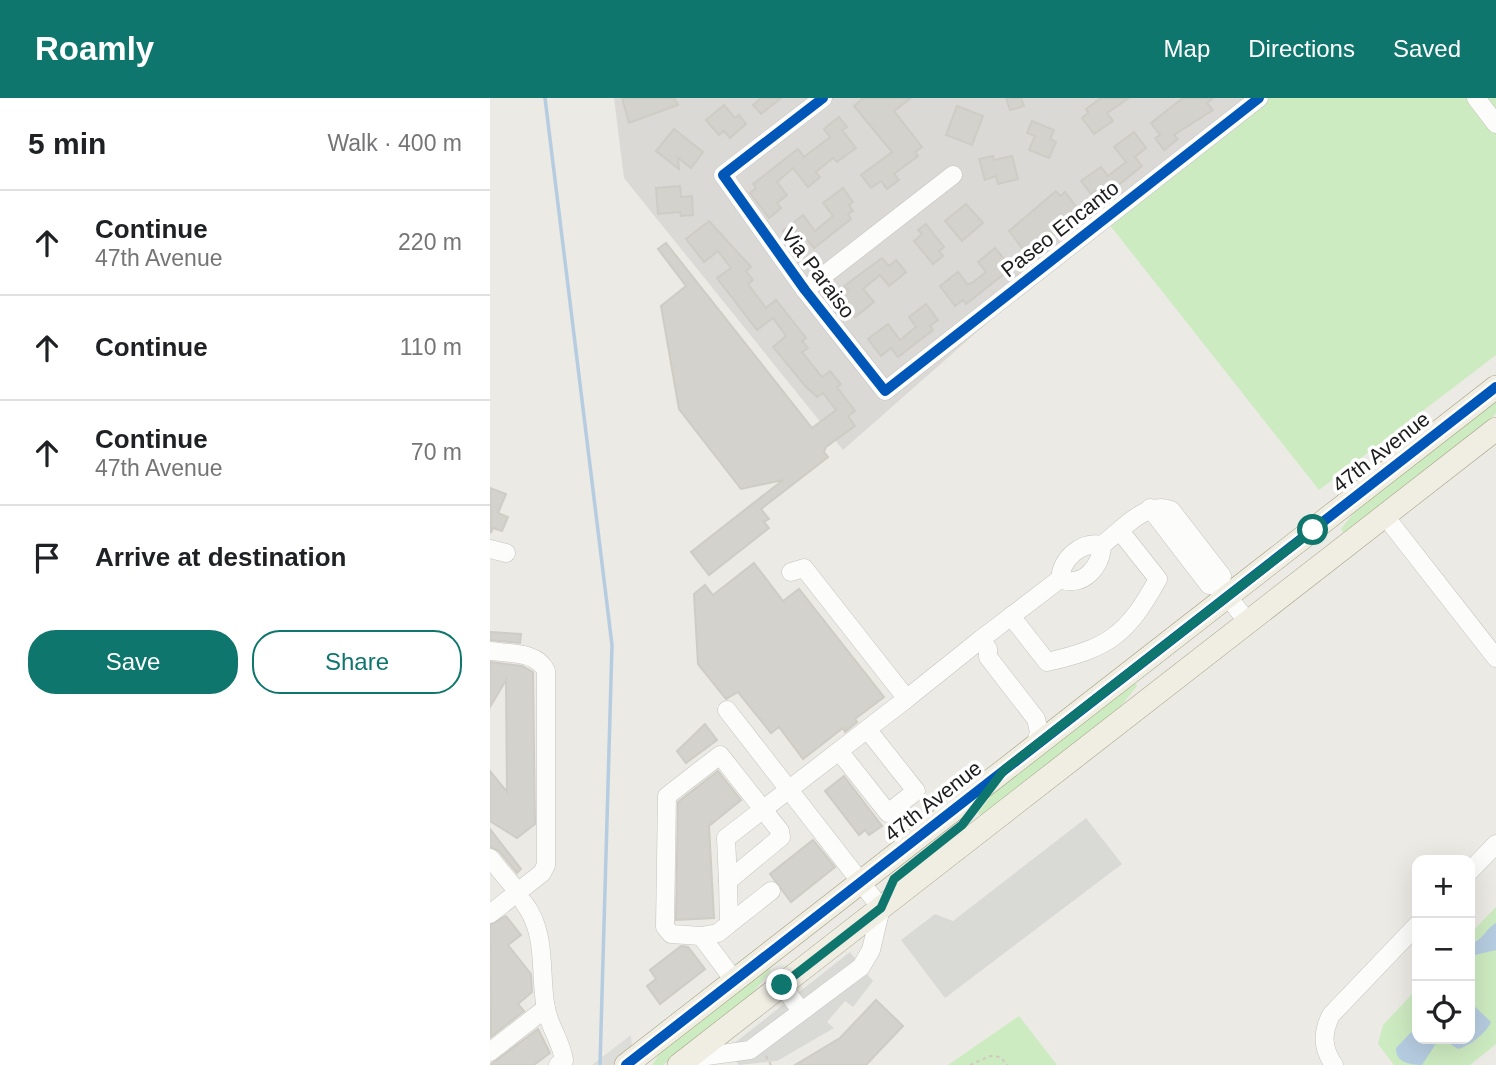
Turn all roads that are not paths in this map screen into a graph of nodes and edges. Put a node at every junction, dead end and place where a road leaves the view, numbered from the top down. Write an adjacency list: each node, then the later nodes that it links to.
1 (823, 98): 6 (street, Via Paraiso)
2 (1259, 98): 8 (street, Paseo Encanto)
3 (1475, 98): 4 (street)
4 (1496, 124)
5 (953, 174): 6 (street)
6 (805, 290): 8 (street, Via Paraiso)
7 (1496, 387): 15 (main road, 47th Avenue)
8 (885, 391)
9 (1494, 429): 10 (main road)
10 (1385, 516): 17 (main road); 20 (street)
11 (1120, 531): 12 (street); 15 (street); 16 (street)
12 (1102, 545): 14 (street); 14 (street)
13 (791, 572): 21 (street)
14 (1060, 579): 16 (street)
15 (1223, 591): 17 (street); 23 (main road, 47th Avenue)
16 (1012, 616): 18 (street)
17 (1248, 622): 39 (main road)
18 (984, 645): 21 (street); 23 (street); 26 (street)
19 (490, 651): 38 (street)
20 (1496, 658)
21 (905, 701): 24 (street)
22 (727, 710): 25 (street)
23 (1069, 720): 26 (main road, 47th Avenue)
24 (867, 729): 27 (street); 27 (street)
25 (746, 734): 28 (street); 30 (street)
26 (1035, 746): 29 (main road, 47th Avenue)
27 (839, 751): 30 (street)
28 (720, 755): 31 (street); 43 (street)
29 (1004, 770): 35 (main road, 47th Avenue); 39 (main road)
30 (790, 789): 31 (street); 35 (street)
31 (763, 809): 36 (street); 36 (street)
32 (1496, 844): 34 (street)
33 (490, 858): 38 (street)
34 (1475, 866)
35 (862, 880): 39 (street); 44 (main road, 47th Avenue); 48 (main road)
36 (728, 881): 41 (street)
37 (771, 891): 41 (street)
38 (521, 897): 40 (street); 46 (street)
39 (881, 908): 45 (main road); 47 (street)
40 (490, 914)
41 (729, 924): 43 (street)
42 (1412, 930): 53 (street)
43 (702, 936): 44 (street)
44 (734, 980): 50 (main road, 47th Avenue)
45 (782, 985): 47 (street); 48 (main road)
46 (545, 1008): 49 (street); 52 (street)
47 (802, 1011): 51 (street)
48 (745, 1014): 51 (main road)
49 (490, 1052)
50 (630, 1062)
51 (683, 1062)
52 (558, 1065)
53 (1334, 1065)

